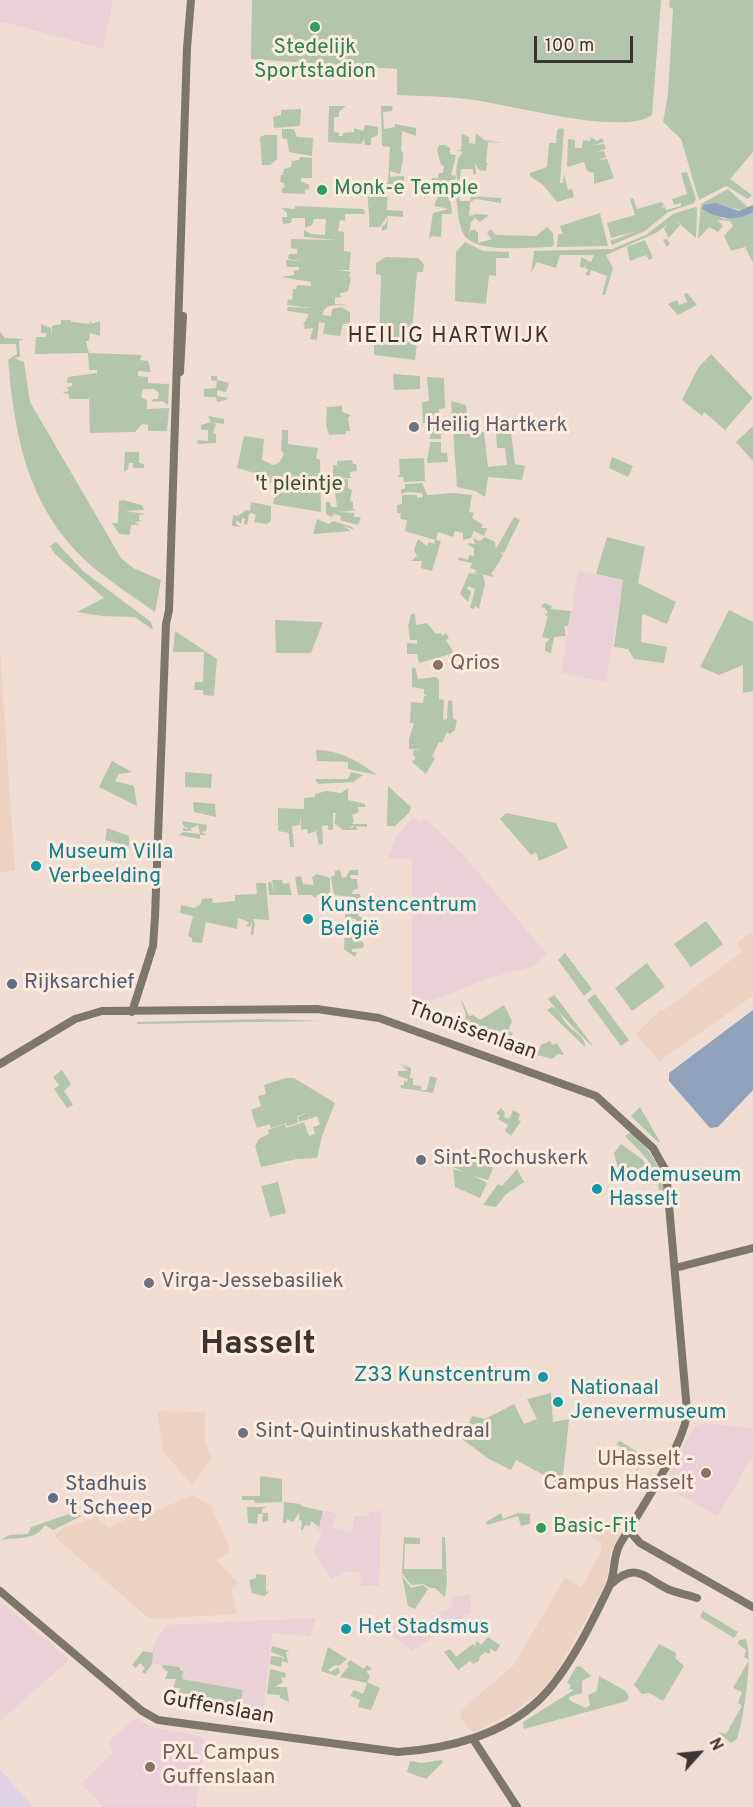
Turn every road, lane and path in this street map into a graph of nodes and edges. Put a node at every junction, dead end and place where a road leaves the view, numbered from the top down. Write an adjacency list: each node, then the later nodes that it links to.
1 (191, 0): 2 (main road)
2 (132, 1012): 3 (main road, Thonissenlaan); 5 (main road, Thonissenlaan)
3 (0, 1064)
4 (753, 1248): 5 (main road)
5 (675, 1268): 6 (main road, Thonissenlaan)
6 (630, 1526): 7 (main road, Guffenslaan); 10 (main road)
7 (611, 1584): 9 (main road); 11 (main road, Guffenslaan)
8 (0, 1591): 11 (main road, Guffenslaan)
9 (697, 1598)
10 (753, 1607)
11 (473, 1739): 12 (main road)
12 (517, 1807)

